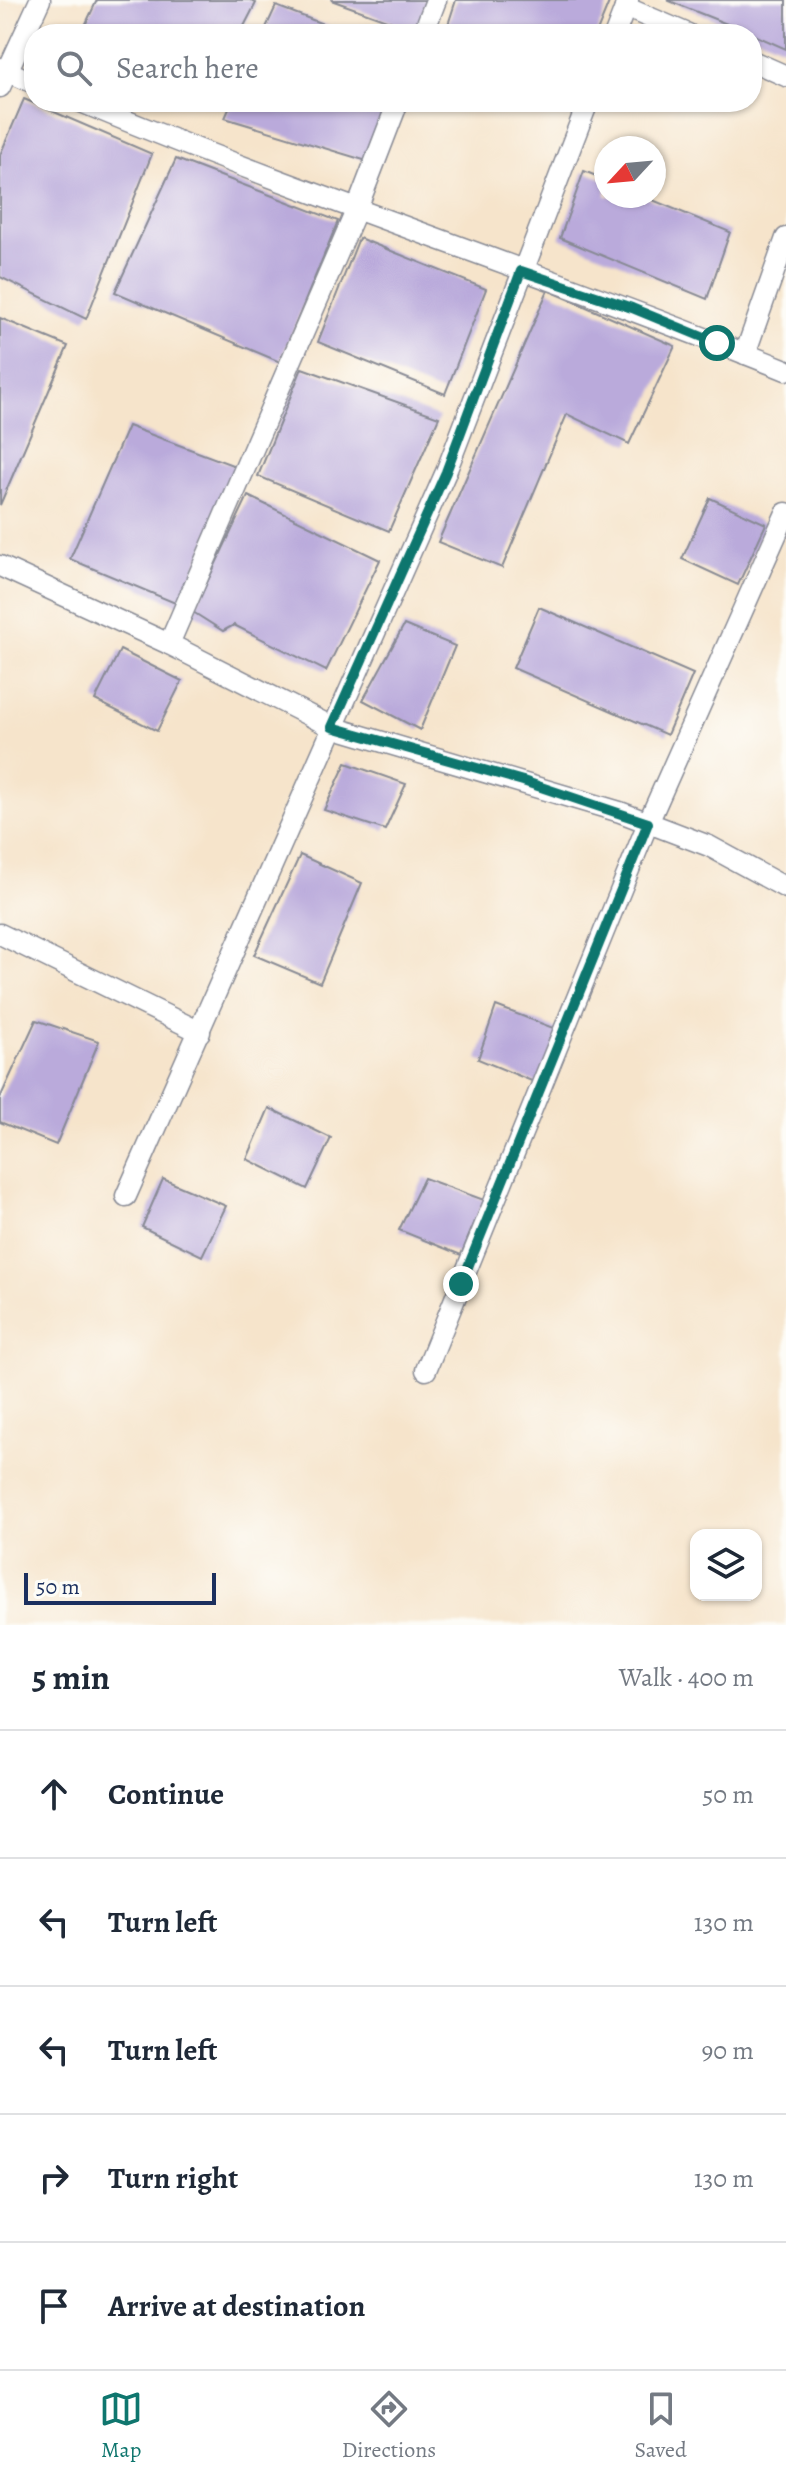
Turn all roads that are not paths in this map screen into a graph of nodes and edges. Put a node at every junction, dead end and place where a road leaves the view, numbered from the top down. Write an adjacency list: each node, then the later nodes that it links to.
1 (40, 0): 4 (street)
2 (436, 0): 5 (street)
3 (627, 4): 6 (street); 7 (street)
4 (28, 24)
5 (427, 24)
6 (619, 24)
7 (668, 24)
8 (24, 32): 10 (street)
9 (762, 65): 11 (street)
10 (2, 75): 12 (street)
11 (786, 76)
12 (24, 80)
13 (106, 112): 16 (street)
14 (394, 112): 16 (street)
15 (584, 112): 18 (street)
16 (356, 211): 18 (street); 23 (street)
17 (786, 238): 19 (street)
18 (521, 271): 19 (street); 24 (street)
19 (745, 354): 20 (street)
20 (786, 370)
21 (786, 513): 25 (street)
22 (0, 566): 23 (street)
23 (169, 644): 24 (street)
24 (332, 727): 25 (street); 28 (street)
25 (648, 823): 26 (street); 30 (street)
26 (786, 888)
27 (0, 934): 28 (street)
28 (200, 1032): 29 (street)
29 (126, 1196)
30 (426, 1370)

